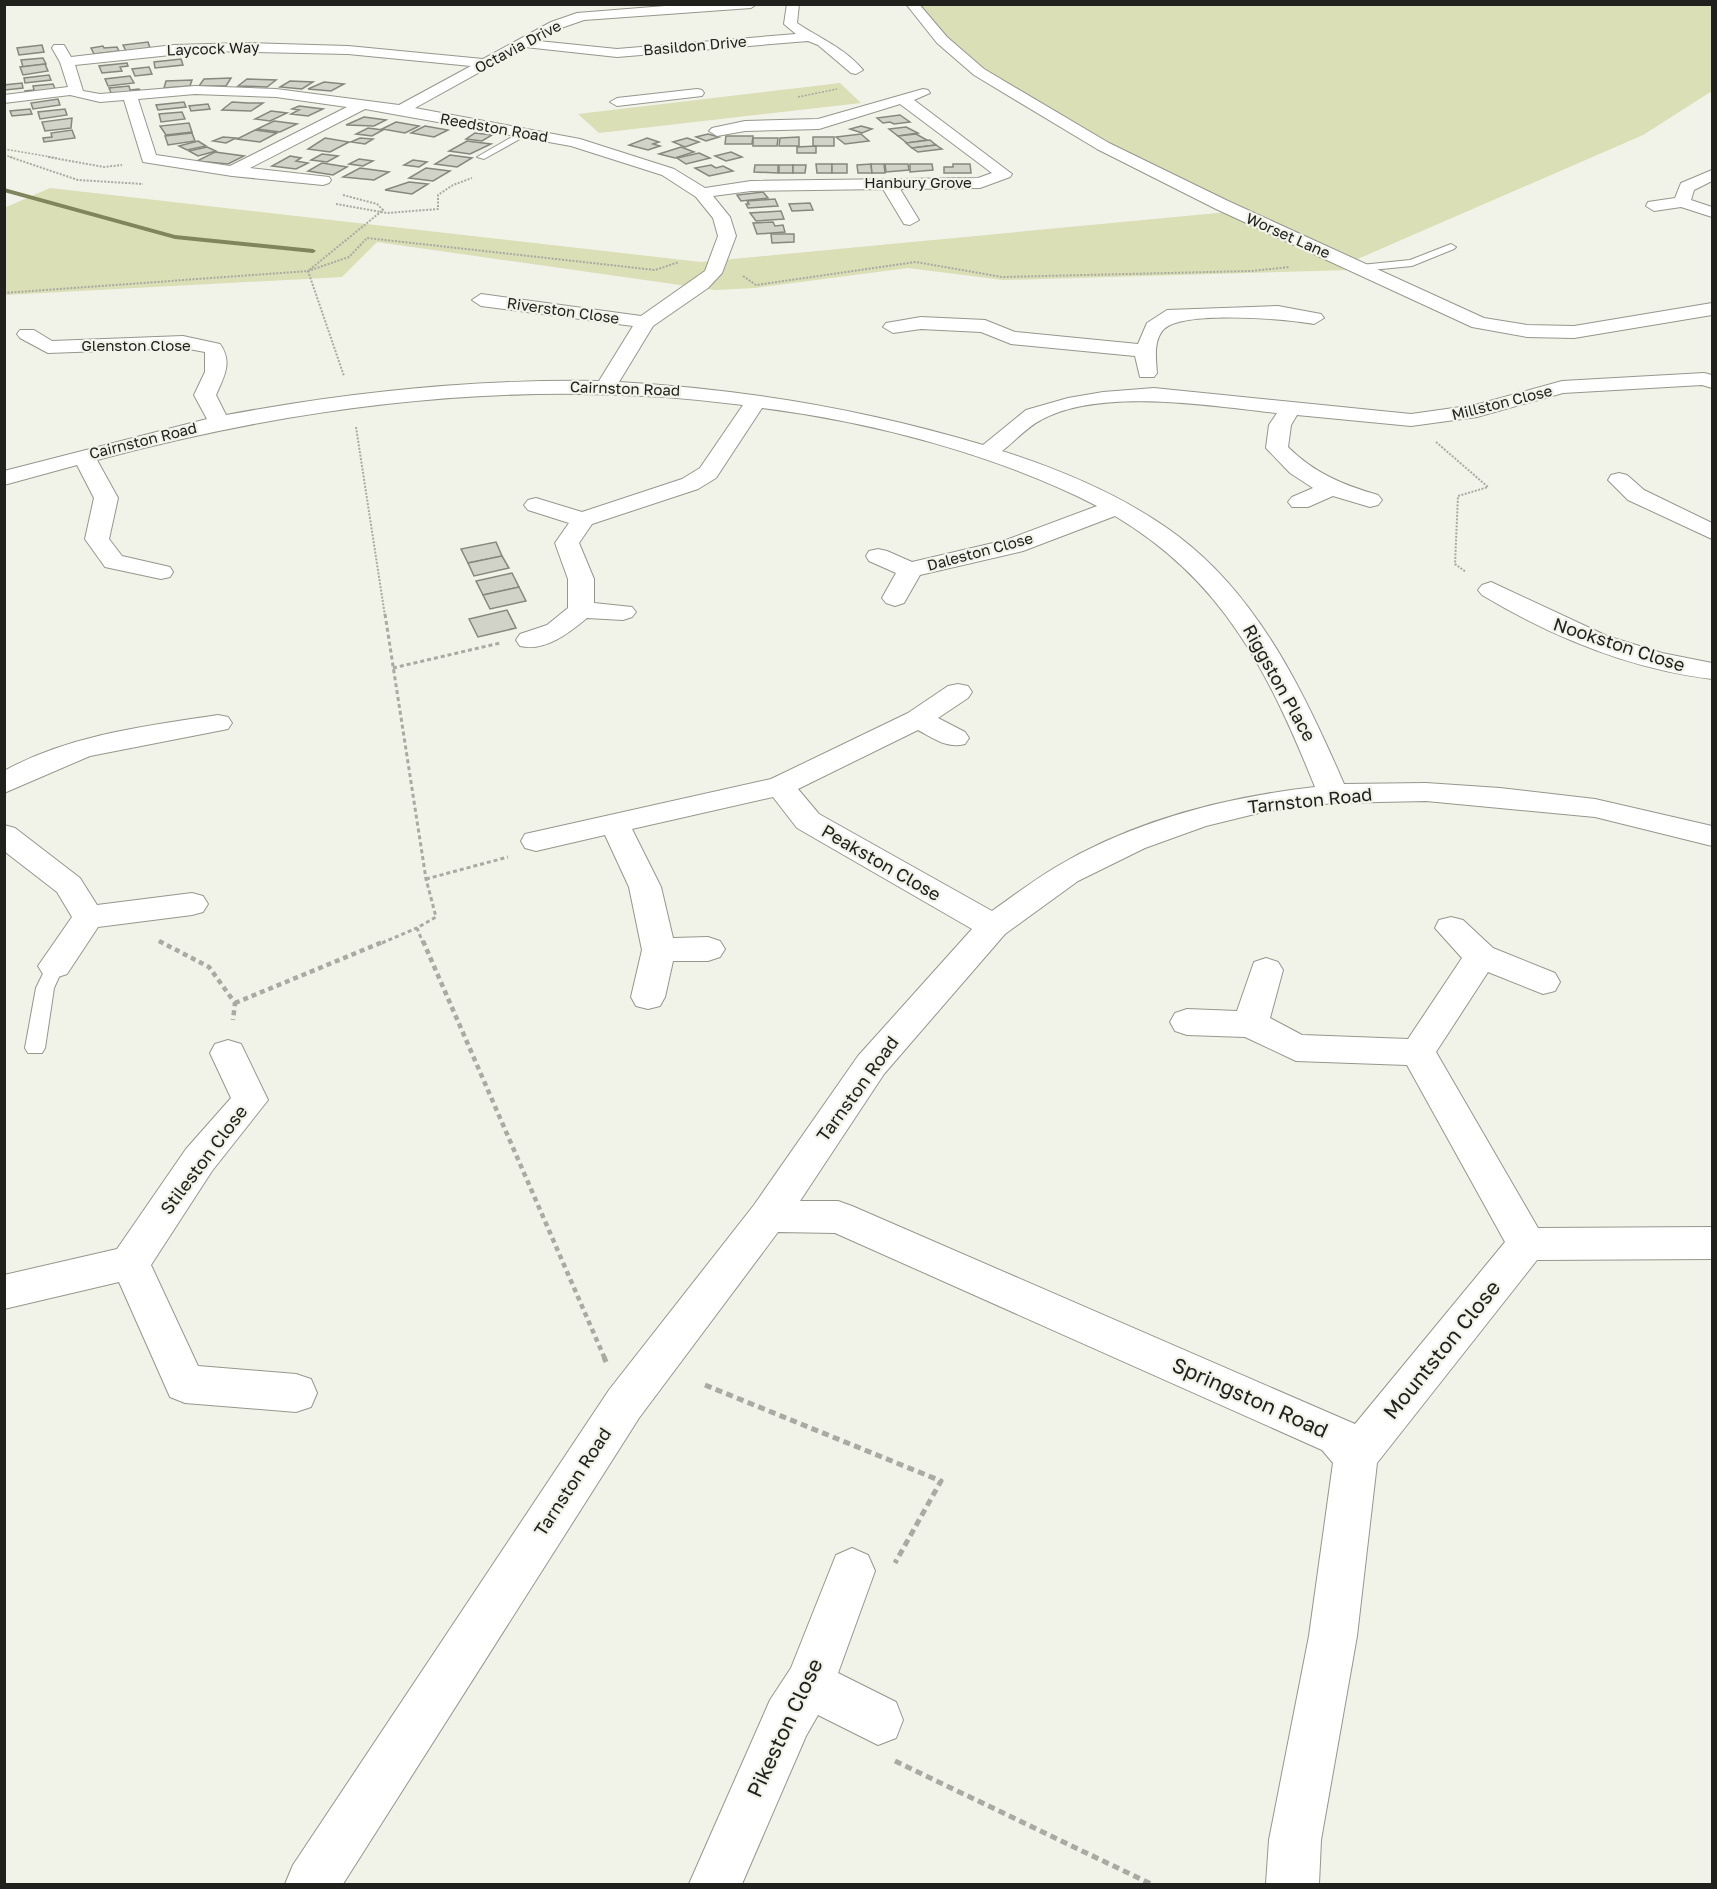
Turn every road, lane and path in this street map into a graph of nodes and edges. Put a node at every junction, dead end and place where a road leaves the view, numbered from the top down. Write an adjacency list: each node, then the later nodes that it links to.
1 (751, 4): 6 (street, Octavia Drive)
2 (793, 4): 4 (street)
3 (912, 4): 39 (street, Worset Lane)
4 (808, 37): 9 (street, Basildon Drive); 12 (street)
5 (380, 40): 8 (street)
6 (523, 43): 9 (street, Basildon Drive); 11 (street, Octavia Drive)
7 (59, 48): 10 (street)
8 (360, 51): 10 (street, Laycock Way); 11 (street, Laycock Way)
9 (618, 53): 17 (street)
10 (68, 62): 13 (street)
11 (487, 64): 22 (street, Octavia Drive)
12 (856, 70)
13 (76, 90): 16 (street, Reedston Road); 19 (street)
14 (931, 91): 18 (street)
15 (697, 93): 17 (street)
16 (130, 96): 21 (street, Reedston Road); 28 (street)
17 (655, 98): 20 (street)
18 (901, 98): 23 (street); 31 (street, Hanbury Grove)
19 (4, 99)
20 (617, 102)
21 (360, 106): 22 (street, Reedston Road); 28 (street)
22 (401, 110): 24 (street, Reedston Road)
23 (717, 131)
24 (525, 133): 26 (lane); 32 (street, Reedston Road)
25 (4, 149): 27 (path)
26 (481, 157)
27 (131, 163)
28 (232, 171): 30 (street)
29 (1713, 175): 33 (street)
30 (323, 180)
31 (888, 183): 32 (street, Hanbury Grove); 37 (street)
32 (702, 193): 47 (street, Reedston Road)
33 (1682, 202): 34 (street); 35 (street)
34 (1654, 206)
35 (1713, 212)
36 (378, 214): 41 (path)
37 (910, 220)
38 (1451, 247): 39 (lane)
39 (1353, 265): 42 (path); 45 (street, Worset Lane)
40 (655, 270): 41 (path)
41 (308, 271): 43 (path); 55 (path)
42 (741, 273)
43 (4, 293)
44 (481, 300): 47 (street, Riverston Close)
45 (1713, 309)
46 (1314, 318): 50 (street)
47 (645, 322): 52 (street, Reedston Road)
48 (893, 327): 50 (street)
49 (27, 334): 58 (street, Glenston Close)
50 (1145, 351): 53 (street)
51 (1713, 382): 57 (street, Millston Close)
52 (606, 386): 54 (street, Cairnston Road); 55 (street, Cairnston Road)
53 (1154, 394): 56 (street, Millston Close); 59 (street, Millston Close)
54 (757, 400): 59 (street, Cairnston Road); 68 (street)
55 (352, 401): 58 (street, Cairnston Road); 81 (path)
56 (1292, 407): 57 (street, Millston Close); 63 (street)
57 (1411, 420): 74 (path)
58 (220, 423): 60 (street, Cairnston Road)
59 (986, 453): 67 (street, Cairnston Road)
60 (84, 456): 61 (street, Cairnston Road); 72 (street)
61 (4, 478)
62 (1619, 480): 69 (street)
63 (1330, 489): 64 (street); 65 (street)
64 (1370, 500)
65 (1300, 502)
66 (536, 505): 68 (street)
67 (1116, 507): 71 (street, Daleston Close); 73 (street, Cairnston Road)
68 (584, 519): 76 (street)
69 (1713, 532)
70 (878, 556): 71 (street, Daleston Close)
71 (910, 570): 75 (street, Daleston Close)
72 (161, 572)
73 (1211, 580): 89 (street, Riggston Place)
74 (1491, 590): 78 (street, Nookston Close)
75 (895, 598)
76 (581, 610): 77 (street); 80 (street)
77 (623, 612)
78 (1528, 613): 79 (street); 82 (street, Nookston Close)
79 (1503, 625)
80 (529, 640): 81 (path)
81 (393, 668): 94 (path)
82 (1713, 671)
83 (958, 692): 84 (street)
84 (918, 720): 86 (street); 88 (street)
85 (218, 723): 87 (street)
86 (955, 738)
87 (4, 784)
88 (780, 786): 90 (street); 98 (street, Peakston Close)
89 (1333, 794): 92 (street, Tarnston Road); 98 (street, Tarnston Road)
90 (614, 823): 93 (street); 102 (street)
91 (4, 834): 97 (street)
92 (1713, 836)
93 (536, 841): 94 (path)
94 (426, 879): 99 (path)
95 (192, 904): 96 (street)
96 (134, 910): 97 (street); 108 (path)
97 (88, 917): 104 (street)
98 (993, 926): 114 (street, Tarnston Road)
99 (417, 928): 108 (path); 121 (path)
100 (1451, 928): 103 (street)
101 (708, 950): 102 (street)
102 (659, 951): 107 (street)
103 (1481, 956): 106 (street); 112 (street)
104 (55, 966): 111 (lane)
105 (1266, 970): 110 (street)
106 (1544, 982)
107 (648, 997)
108 (236, 1003): 113 (path)
109 (1187, 1022): 110 (street)
110 (1251, 1024): 112 (street)
111 (35, 1048)
112 (1418, 1052): 116 (street)
113 (228, 1053): 117 (street, Stileston Close)
114 (768, 1216): 121 (street, Tarnston Road); 122 (street, Springston Road)
115 (1713, 1243): 116 (street)
116 (1527, 1244): 122 (street, Mountston Close)
117 (130, 1263): 118 (street); 120 (street)
118 (4, 1292)
119 (705, 1385): 123 (path)
120 (296, 1392)
121 (624, 1404): 126 (street, Tarnston Road)
122 (1356, 1456): 129 (street)
123 (871, 1571): 124 (street, Pikeston Close)
124 (808, 1684): 125 (street); 127 (street, Pikeston Close)
125 (883, 1738): 128 (path)
126 (312, 1884)
127 (715, 1884)
128 (1151, 1884)
129 (1293, 1884)

